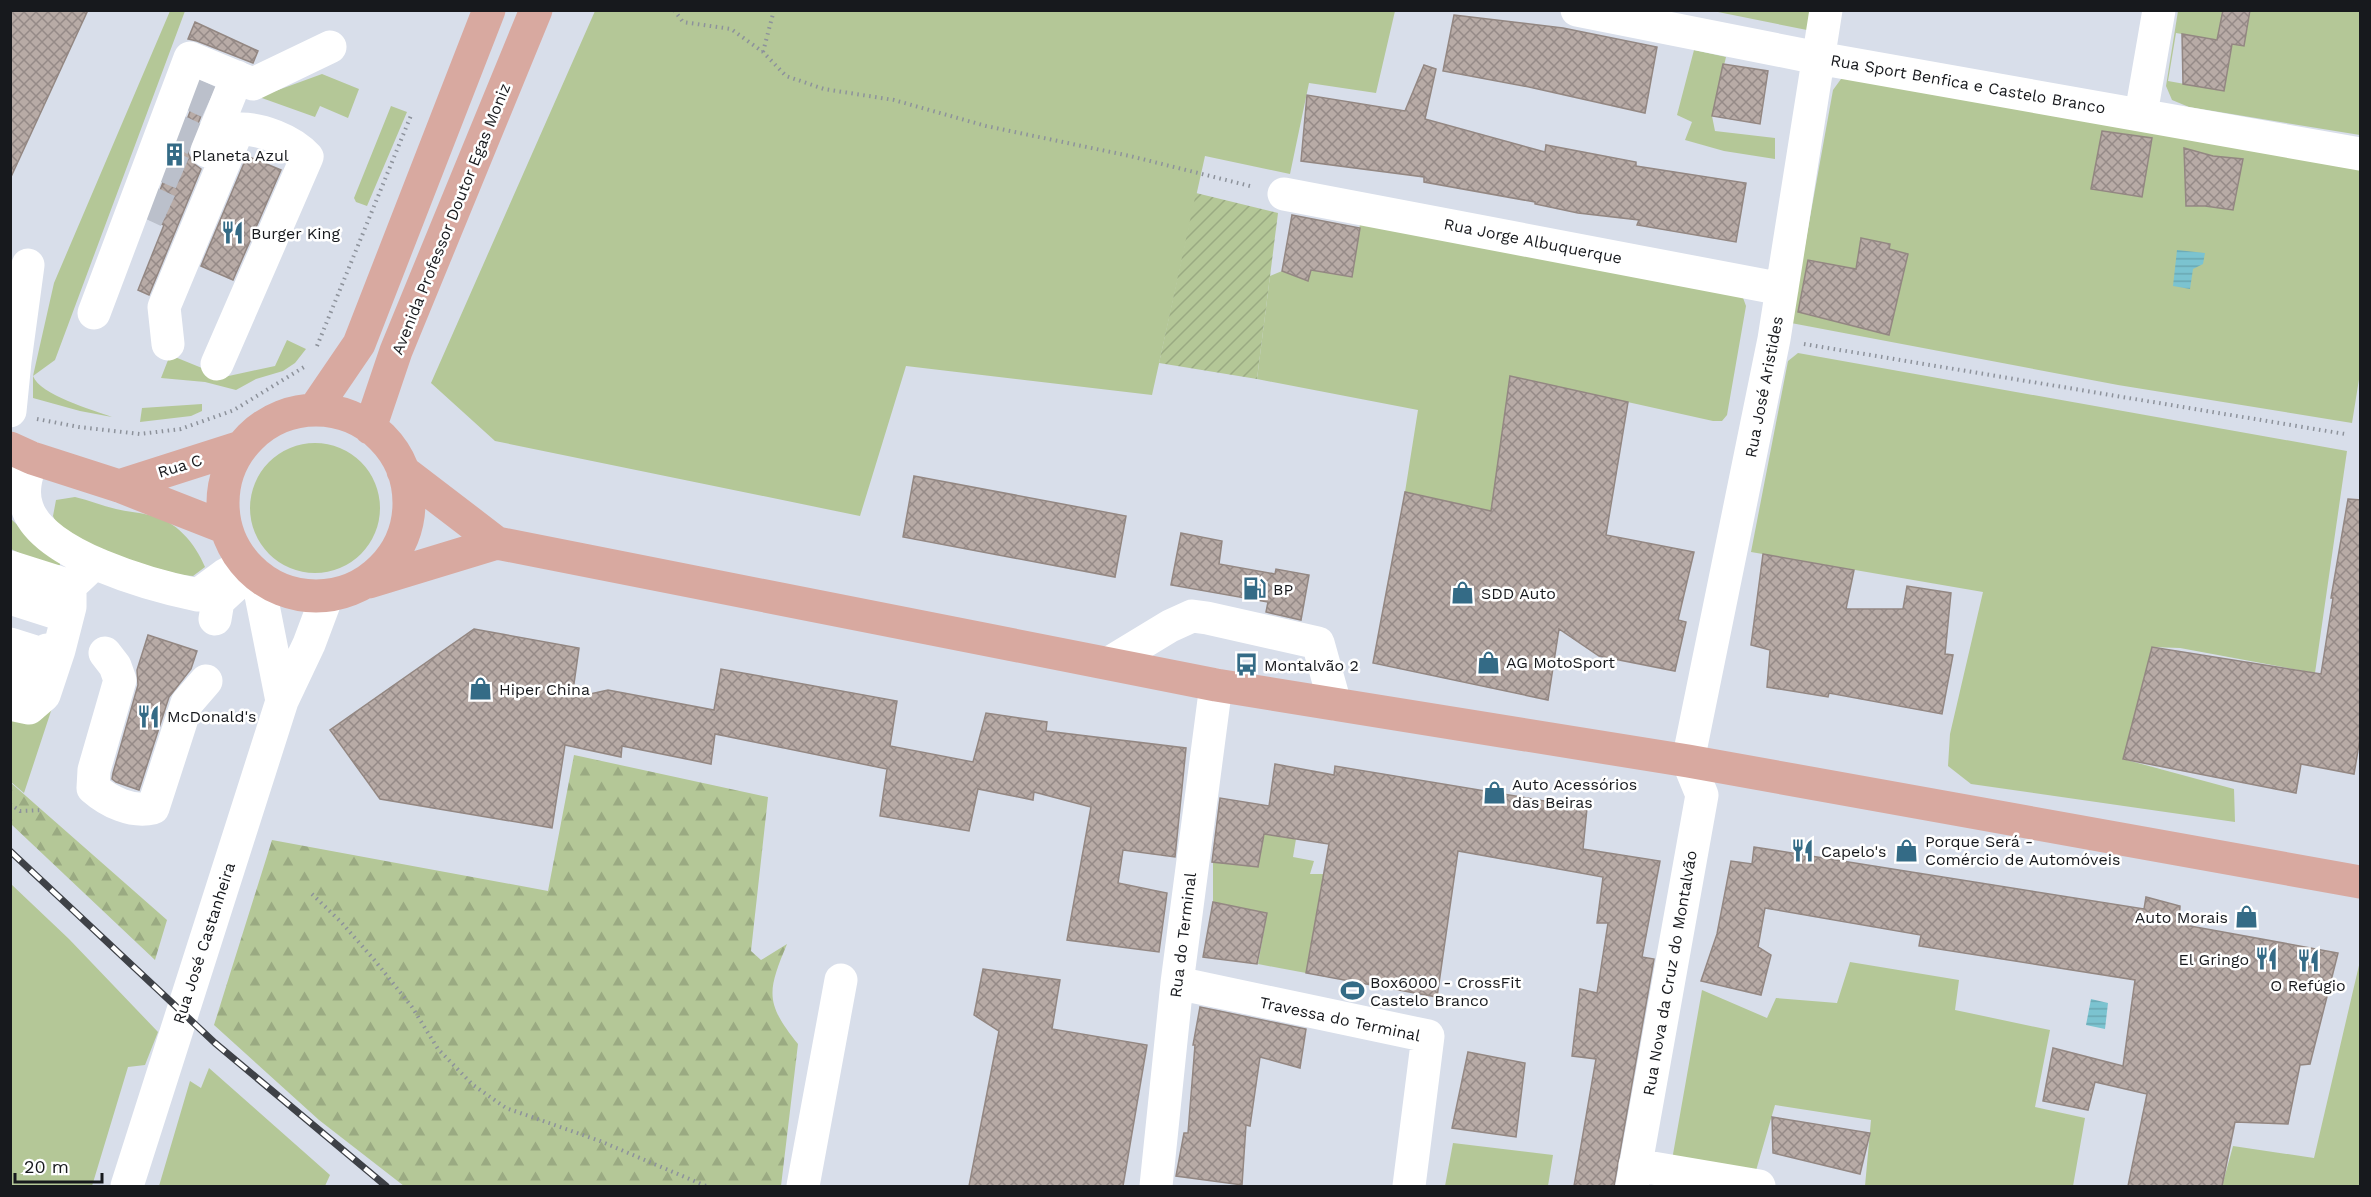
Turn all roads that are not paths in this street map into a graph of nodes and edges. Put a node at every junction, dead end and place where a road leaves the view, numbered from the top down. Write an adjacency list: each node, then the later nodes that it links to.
1 (489, 10): 18 (main road)
2 (536, 10): 20 (main road, Avenida Professor Doutor Egas Moniz)
3 (1577, 10): 7 (street, Rua Sport Benfica e Castelo Branco)
4 (1826, 10): 7 (street, Rua José Aristides)
5 (2159, 10): 9 (street)
6 (330, 47): 8 (street)
7 (1818, 58): 9 (street, Rua Sport Benfica e Castelo Branco); 14 (street, Rua José Aristides)
8 (237, 77): 12 (street); 15 (street)
9 (2141, 114): 10 (street, Rua Sport Benfica e Castelo Branco)
10 (2361, 154)
11 (1284, 194): 14 (street, Rua Jorge Albuquerque)
12 (181, 216)
13 (28, 265): 19 (street)
14 (1782, 289): 44 (street, Rua José Aristides)
15 (94, 313)
16 (168, 344): 17 (street)
17 (218, 364)
18 (314, 410): 20 (main road); 21 (main road)
19 (10, 411)
20 (370, 428): 23 (main road)
21 (241, 447): 24 (main road, Rua C); 25 (main road)
22 (18, 467): 24 (main road, Rua C); 27 (street)
23 (403, 471): 26 (main road); 30 (main road)
24 (119, 486): 25 (main road, Rua C)
25 (226, 528): 29 (main road)
26 (497, 543): 30 (main road); 37 (main road)
27 (93, 563): 29 (street); 33 (street)
28 (10, 567): 33 (street)
29 (251, 570): 31 (main road); 41 (street, Rua José Castanheira)
30 (362, 584): 31 (main road)
31 (327, 596): 41 (street, Rua José Castanheira)
32 (10, 598): 33 (street)
33 (65, 600): 36 (street); 42 (street)
34 (10, 644): 36 (street)
35 (105, 653): 39 (street)
36 (45, 655): 38 (street)
37 (1109, 663): 40 (main road); 43 (street)
38 (10, 673)
39 (206, 681)
40 (1216, 685): 43 (main road); 47 (street, Rua do Terminal)
41 (282, 701): 49 (street, Rua José Castanheira)
42 (10, 704)
43 (1335, 704): 44 (main road)
44 (1688, 761): 45 (main road); 48 (street, Rua Nova da Cruz do Montalvão)
45 (2361, 882)
46 (841, 980): 50 (street)
47 (1176, 983): 51 (street, Rua do Terminal); 52 (street, Travessa do Terminal)
48 (1634, 1176): 53 (street)
49 (127, 1186)
50 (803, 1186)
51 (1156, 1186)
52 (1409, 1186)
53 (1759, 1186)

